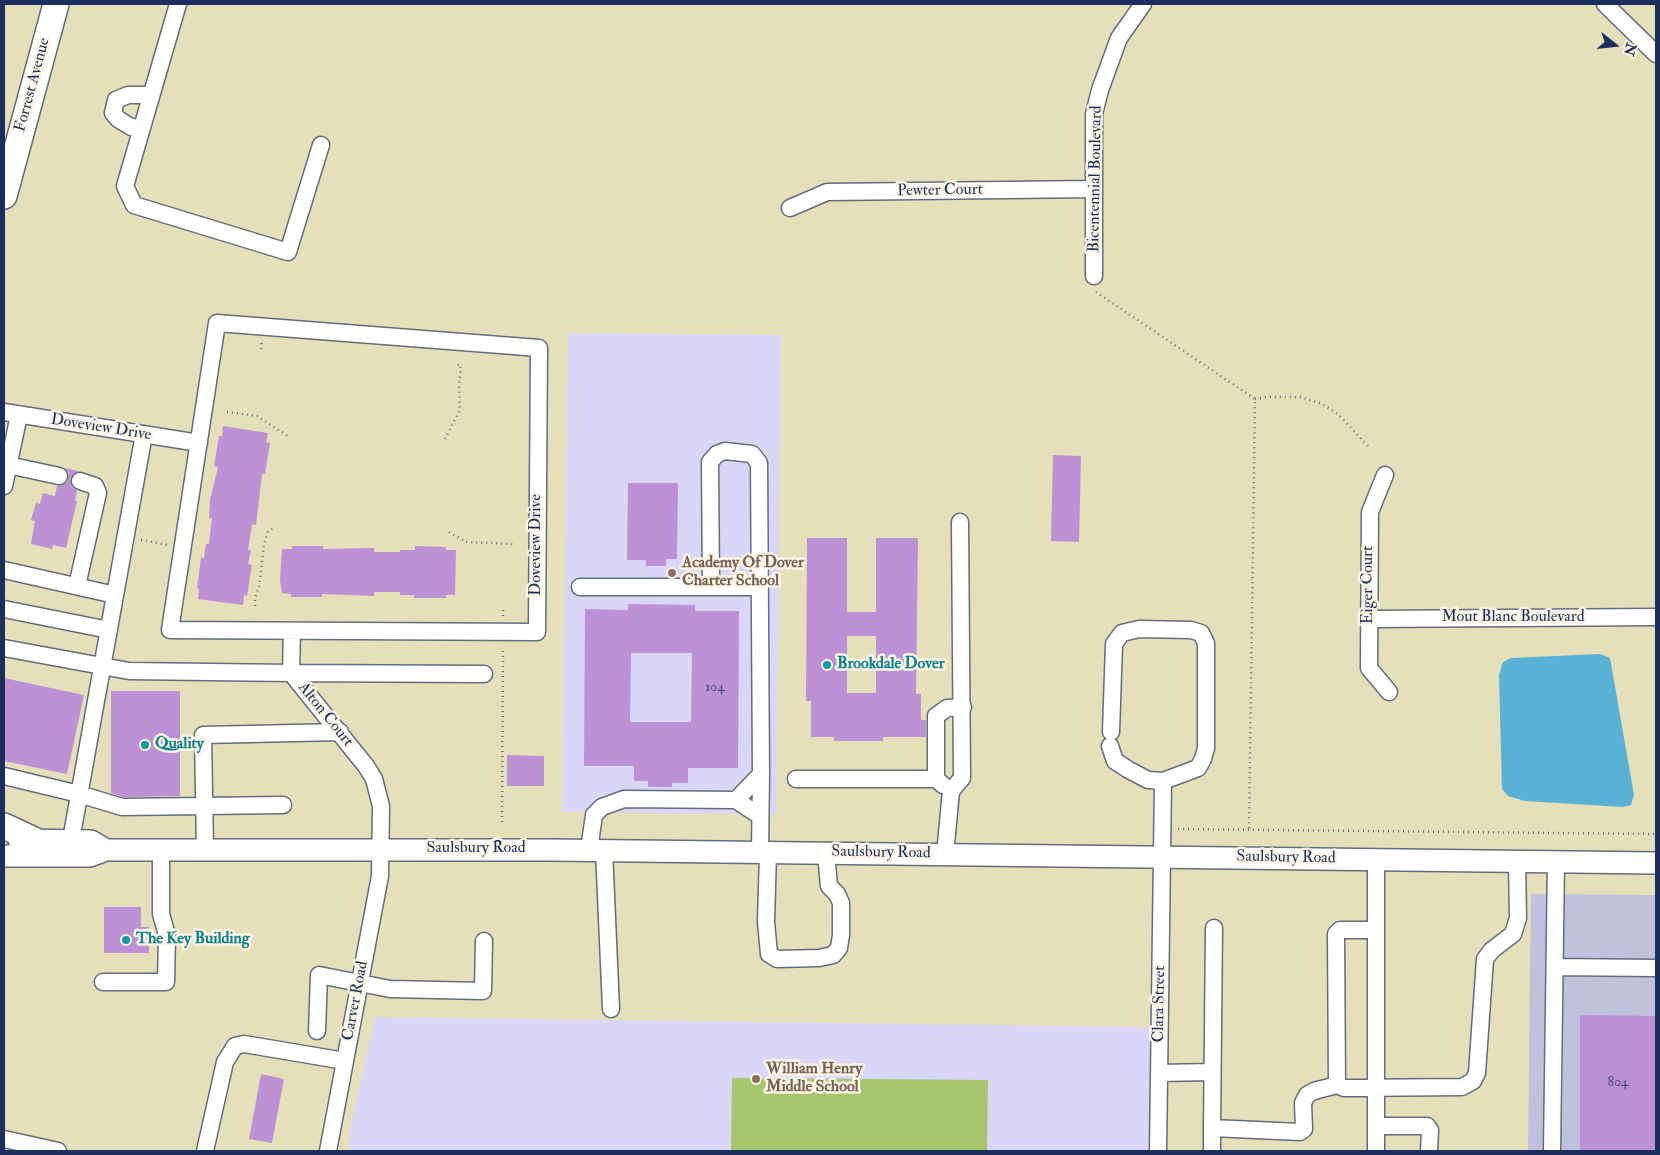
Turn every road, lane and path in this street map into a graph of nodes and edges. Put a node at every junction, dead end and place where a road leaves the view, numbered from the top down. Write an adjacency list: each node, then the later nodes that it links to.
1 (56, 4): 8 (highway, Forrest Avenue)
2 (178, 4): 6 (street)
3 (1605, 4): 5 (street)
4 (1137, 6): 10 (street, Bicentennial Boulevard)
5 (1656, 54)
6 (151, 95): 7 (street); 7 (street)
7 (142, 128): 9 (street)
8 (10, 143): 11 (highway, Forrest Avenue)
9 (321, 145)
10 (1094, 189): 12 (street, Pewter Court); 13 (street, Bicentennial Boulevard)
11 (4, 196)
12 (790, 208)
13 (1094, 283): 15 (path)
14 (457, 365): 20 (path)
15 (1255, 399): 22 (path); 67 (path)
16 (227, 412): 19 (path)
17 (11, 413): 18 (street, Doveview Drive); 23 (street)
18 (144, 434): 21 (street, Doveview Drive); 39 (street)
19 (288, 436)
20 (445, 439)
21 (199, 443): 45 (street, Doveview Drive); 45 (street, Doveview Drive)
22 (1368, 446)
23 (8, 465): 25 (street); 27 (street)
24 (1386, 475): 43 (street, Eiger Court)
25 (59, 476)
26 (80, 480): 35 (street)
27 (4, 486)
28 (960, 522): 52 (street)
29 (273, 528): 40 (path)
30 (449, 532): 32 (path)
31 (140, 540): 33 (path)
32 (514, 544)
33 (174, 546)
34 (4, 570): 35 (street)
35 (77, 586): 39 (street)
36 (580, 587): 37 (street)
37 (711, 587): 38 (street); 38 (street)
38 (760, 587): 54 (street)
39 (115, 595): 44 (street)
40 (255, 606)
41 (4, 609): 44 (street)
42 (1656, 618): 43 (street, Mout Blanc Boulevard)
43 (1370, 619): 51 (street, Eiger Court)
44 (109, 630): 48 (street)
45 (292, 631): 49 (street)
46 (4, 648): 48 (street, Alton Court)
47 (502, 656): 64 (path)
48 (102, 667): 49 (street, Alton Court); 59 (street)
49 (291, 673): 50 (street); 53 (street, Alton Court)
50 (484, 674)
51 (1389, 692)
52 (959, 707): 58 (street); 58 (street)
53 (340, 732): 62 (street); 74 (street, Alton Court)
54 (761, 774): 60 (street); 63 (street)
55 (4, 776): 59 (street)
56 (796, 779): 58 (street)
57 (1163, 781): 57 (street); 81 (street, Clara Street)
58 (945, 786): 79 (street)
59 (79, 794): 62 (street); 71 (street)
60 (736, 800): 63 (street); 76 (street)
61 (283, 805): 62 (street)
62 (205, 807): 73 (street)
63 (760, 816): 77 (street)
64 (502, 822)
65 (4, 826): 70 (highway)
66 (1175, 828): 67 (path)
67 (1249, 829): 68 (path)
68 (1656, 834)
69 (4, 839): 70 (main road, Saulsbury Road)
70 (34, 840): 71 (main road, Saulsbury Road)
71 (71, 840): 75 (main road, Saulsbury Road)
72 (161, 849): 73 (main road, Saulsbury Road); 75 (main road, Saulsbury Road); 91 (street)
73 (205, 849): 74 (main road, Saulsbury Road)
74 (382, 849): 76 (main road, Saulsbury Road); 92 (street, Carver Road)
75 (106, 850): 80 (main road, Saulsbury Road)
76 (596, 850): 77 (main road, Saulsbury Road); 93 (street)
77 (764, 852): 78 (main road, Saulsbury Road); 78 (street)
78 (826, 853): 79 (main road, Saulsbury Road)
79 (945, 854): 81 (main road, Saulsbury Road)
80 (4, 856)
81 (1162, 857): 82 (main road, Saulsbury Road); 97 (street, Clara Street)
82 (1376, 859): 83 (main road, Saulsbury Road); 87 (street)
83 (1517, 861): 84 (main road, Saulsbury Road); 99 (street)
84 (1556, 862): 85 (main road, Saulsbury Road); 89 (street)
85 (1656, 863)
86 (1214, 928): 96 (street)
87 (1376, 930): 98 (street); 99 (street)
88 (484, 941): 92 (street)
89 (1555, 967): 90 (street); 110 (street)
90 (1656, 968)
91 (103, 982)
92 (360, 983): 94 (street); 95 (street, Carver Road)
93 (611, 1009)
94 (317, 1031)
95 (345, 1061): 104 (street); 105 (street, Carver Road)
96 (1212, 1072): 97 (street); 101 (street)
97 (1159, 1073): 106 (street, Clara Street)
98 (1337, 1085): 99 (street); 101 (street)
99 (1375, 1086): 100 (street)
100 (1376, 1126): 108 (street); 109 (street)
101 (1212, 1128): 107 (street)
102 (12, 1144): 103 (street)
103 (58, 1151)
104 (205, 1151)
105 (328, 1151)
106 (1158, 1151)
107 (1212, 1151)
108 (1376, 1151)
109 (1429, 1151)
110 (1552, 1151)

